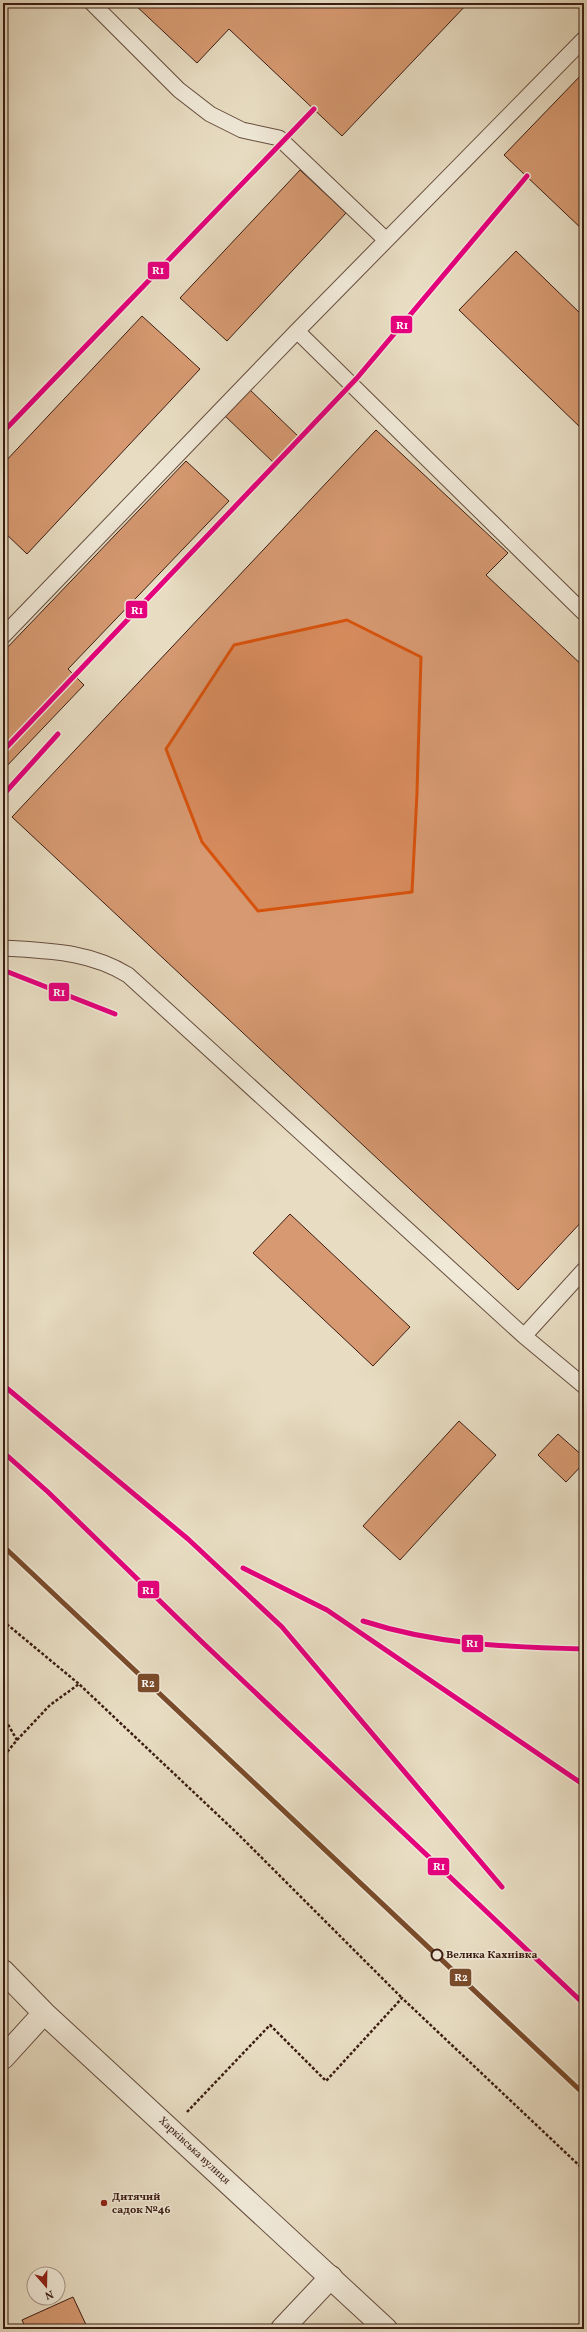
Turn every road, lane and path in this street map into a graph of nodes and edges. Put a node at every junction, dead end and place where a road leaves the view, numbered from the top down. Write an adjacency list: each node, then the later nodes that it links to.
1 (92, 3): 3 (lane)
2 (584, 39): 3 (lane)
3 (386, 240): 4 (lane)
4 (297, 331): 5 (lane); 6 (lane)
5 (584, 613)
6 (3, 636)
7 (3, 948): 9 (lane)
8 (584, 1270): 9 (lane)
9 (524, 1336): 10 (lane)
10 (584, 1386)
11 (3, 1621): 12 (path)
12 (79, 1684): 14 (path); 17 (path)
13 (3, 1716): 14 (path)
14 (17, 1740): 15 (path)
15 (3, 1757)
16 (3, 1971): 18 (street, Харківська вулиця)
17 (402, 1998): 20 (path); 21 (path)
18 (44, 2013): 19 (street); 20 (street, Харківська вулиця)
19 (3, 2058)
20 (170, 2129): 22 (street, Харківська вулиця)
21 (584, 2170)
22 (331, 2277): 23 (street); 24 (street, Харківська вулиця)
23 (282, 2329)
24 (386, 2329)

